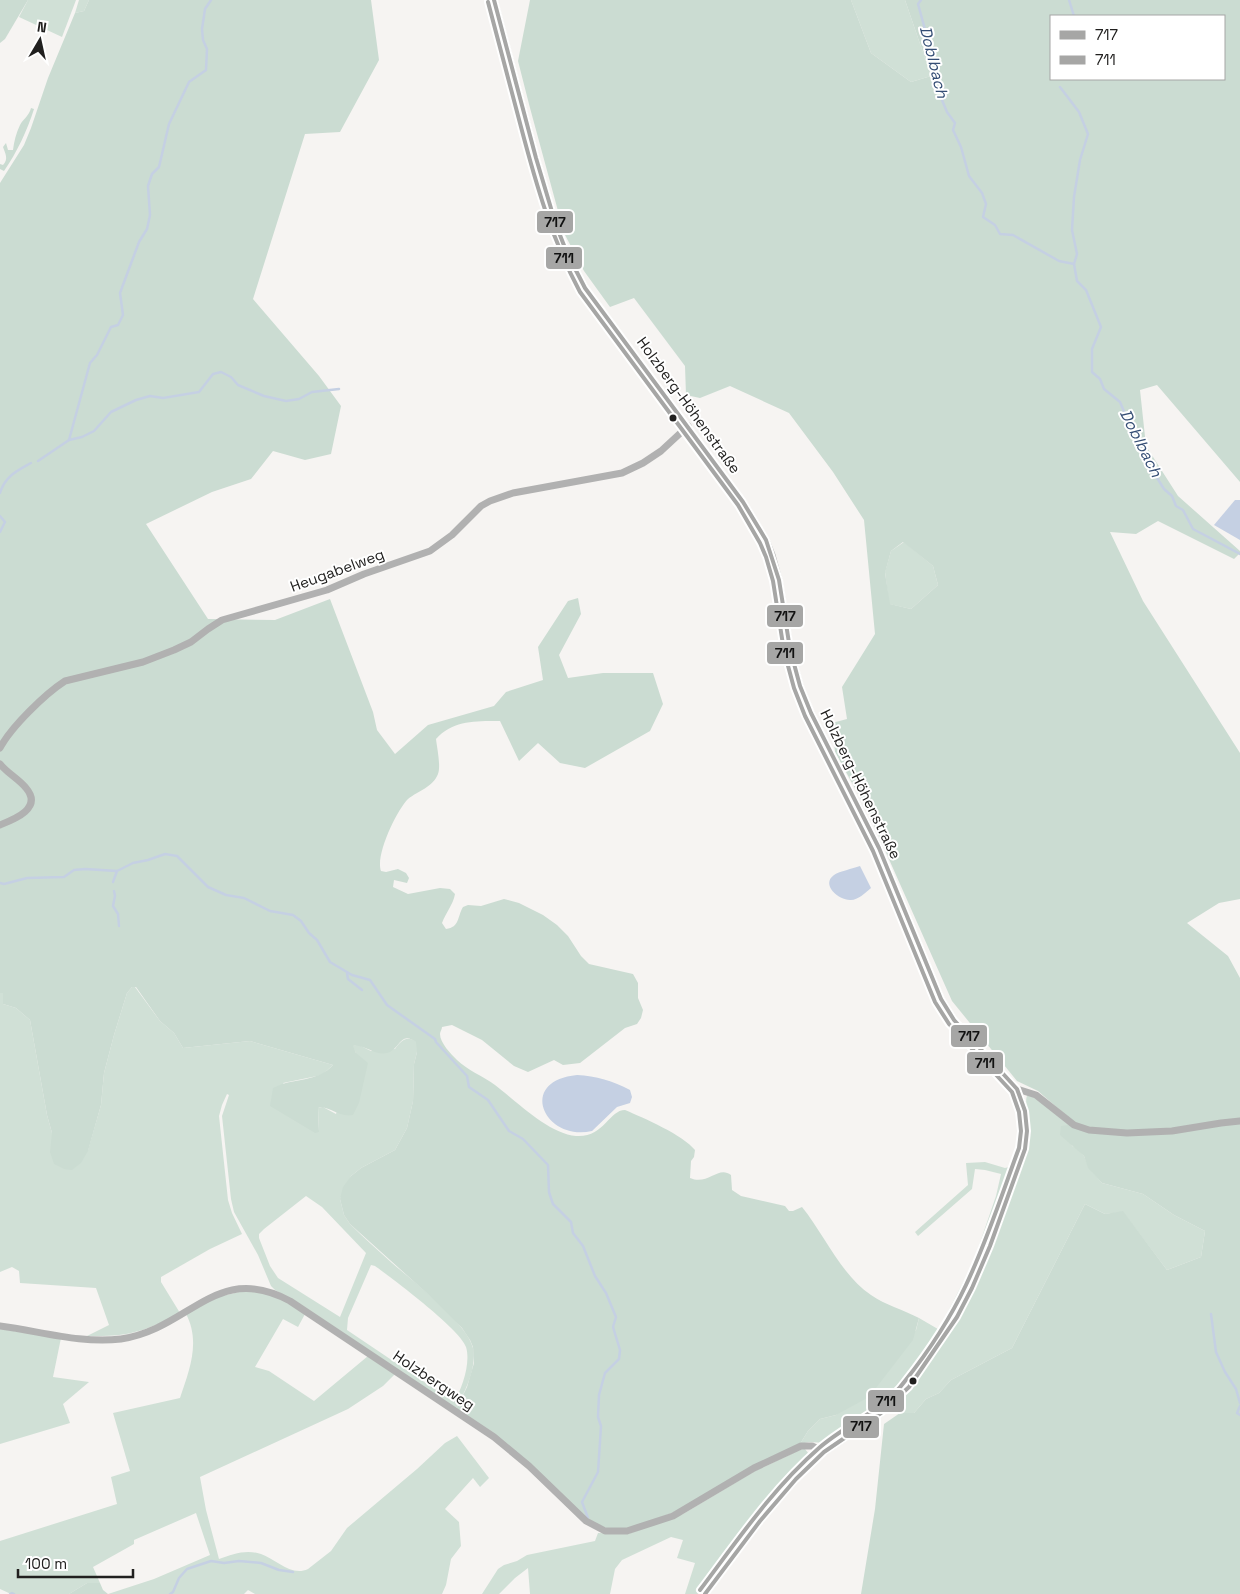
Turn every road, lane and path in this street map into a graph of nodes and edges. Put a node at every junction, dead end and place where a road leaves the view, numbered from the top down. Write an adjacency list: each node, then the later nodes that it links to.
1 (494, 0): 2 (street, Holzberg-Höhenstraße)
2 (688, 426): 3 (street, Heugabelweg); 6 (street, Holzberg-Höhenstraße)
3 (0, 748)
4 (0, 764): 5 (street)
5 (0, 825)
6 (1017, 1088): 7 (street); 9 (street, Holzberg-Höhenstraße)
7 (1240, 1121)
8 (0, 1326): 9 (street, Holzbergweg)
9 (824, 1452): 10 (street, Holzberg-Höhenstraße)
10 (705, 1594)

